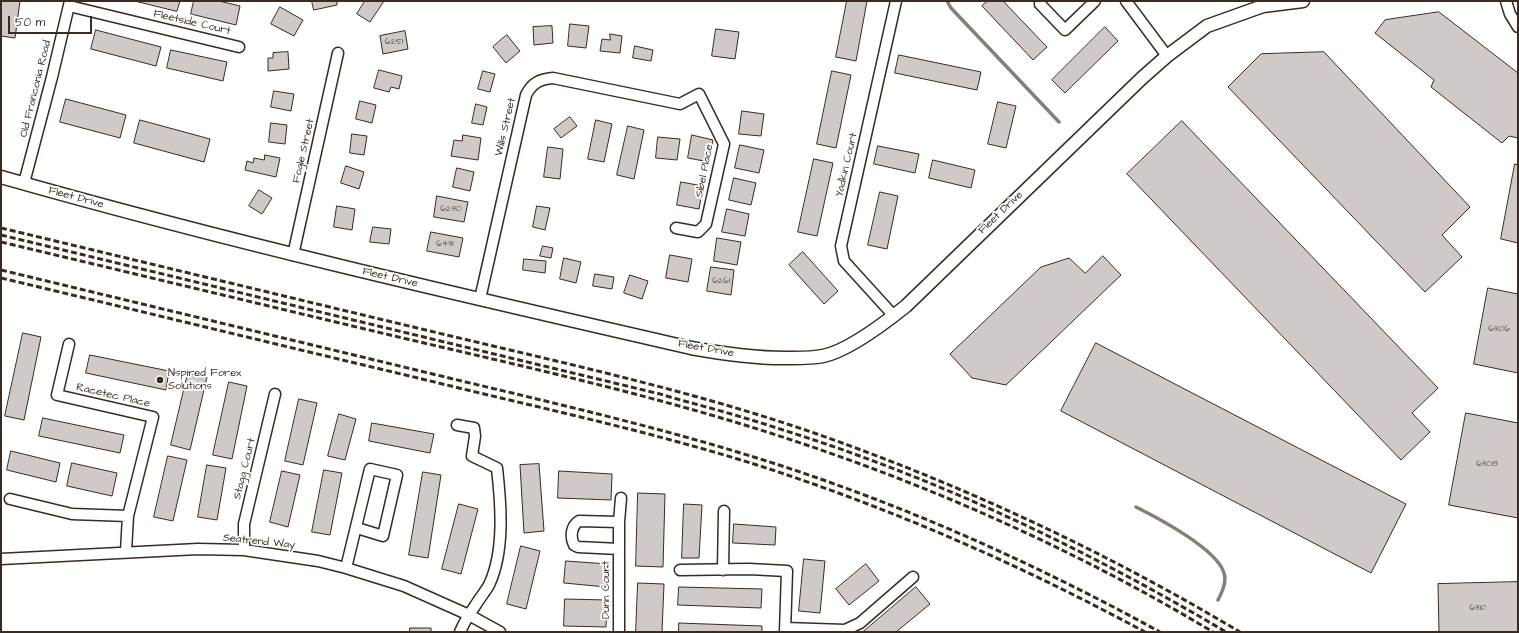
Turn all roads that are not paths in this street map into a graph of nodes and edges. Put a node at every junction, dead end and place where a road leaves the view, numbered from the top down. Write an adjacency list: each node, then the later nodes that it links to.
1 (896, 1): 18 (street, Yadkin Court)
2 (1041, 1): 6 (street)
3 (1126, 1): 11 (street)
4 (1303, 1): 11 (street, Fleet Drive)
5 (1506, 1): 8 (street)
6 (1091, 2)
7 (69, 3): 9 (street, Fleetside Court); 14 (street, Old Franconia Road)
8 (1518, 27)
9 (239, 47)
10 (338, 53): 16 (street, Fogle Street)
11 (1167, 56): 18 (street, Fleet Drive)
12 (699, 94): 15 (street, Sibel Place); 17 (street, Wills Street)
13 (1, 177): 14 (street, Fleet Drive)
14 (24, 184): 16 (street, Fleet Drive)
15 (676, 228)
16 (293, 255): 17 (street, Fleet Drive)
17 (480, 299): 18 (street, Fleet Drive)
18 (894, 316)
19 (69, 344): 25 (street, Racetec Place)
20 (275, 394): 29 (street, Stagg Court)
21 (457, 425): 36 (street)
22 (621, 498): 26 (street, Dunn Court)
23 (10, 499): 25 (street)
24 (724, 511): 34 (street)
25 (128, 516): 30 (street, Racetec Place)
26 (619, 522): 28 (street, Dunn Court); 28 (street, Dunn Court)
27 (356, 528): 27 (street); 32 (street)
28 (619, 549): 40 (street, Dunn Court)
29 (244, 550): 30 (street, Seatrend Way); 32 (street, Seatrend Way)
30 (126, 551): 31 (street, Seatrend Way)
31 (1, 559)
32 (346, 568): 36 (street, Seatrend Way)
33 (680, 570): 34 (street)
34 (723, 570): 37 (street)
35 (913, 577): 37 (street)
36 (468, 615): 38 (street); 39 (street, Seatrend Way)
37 (785, 630)
38 (460, 632)
39 (500, 632)
40 (619, 632)

